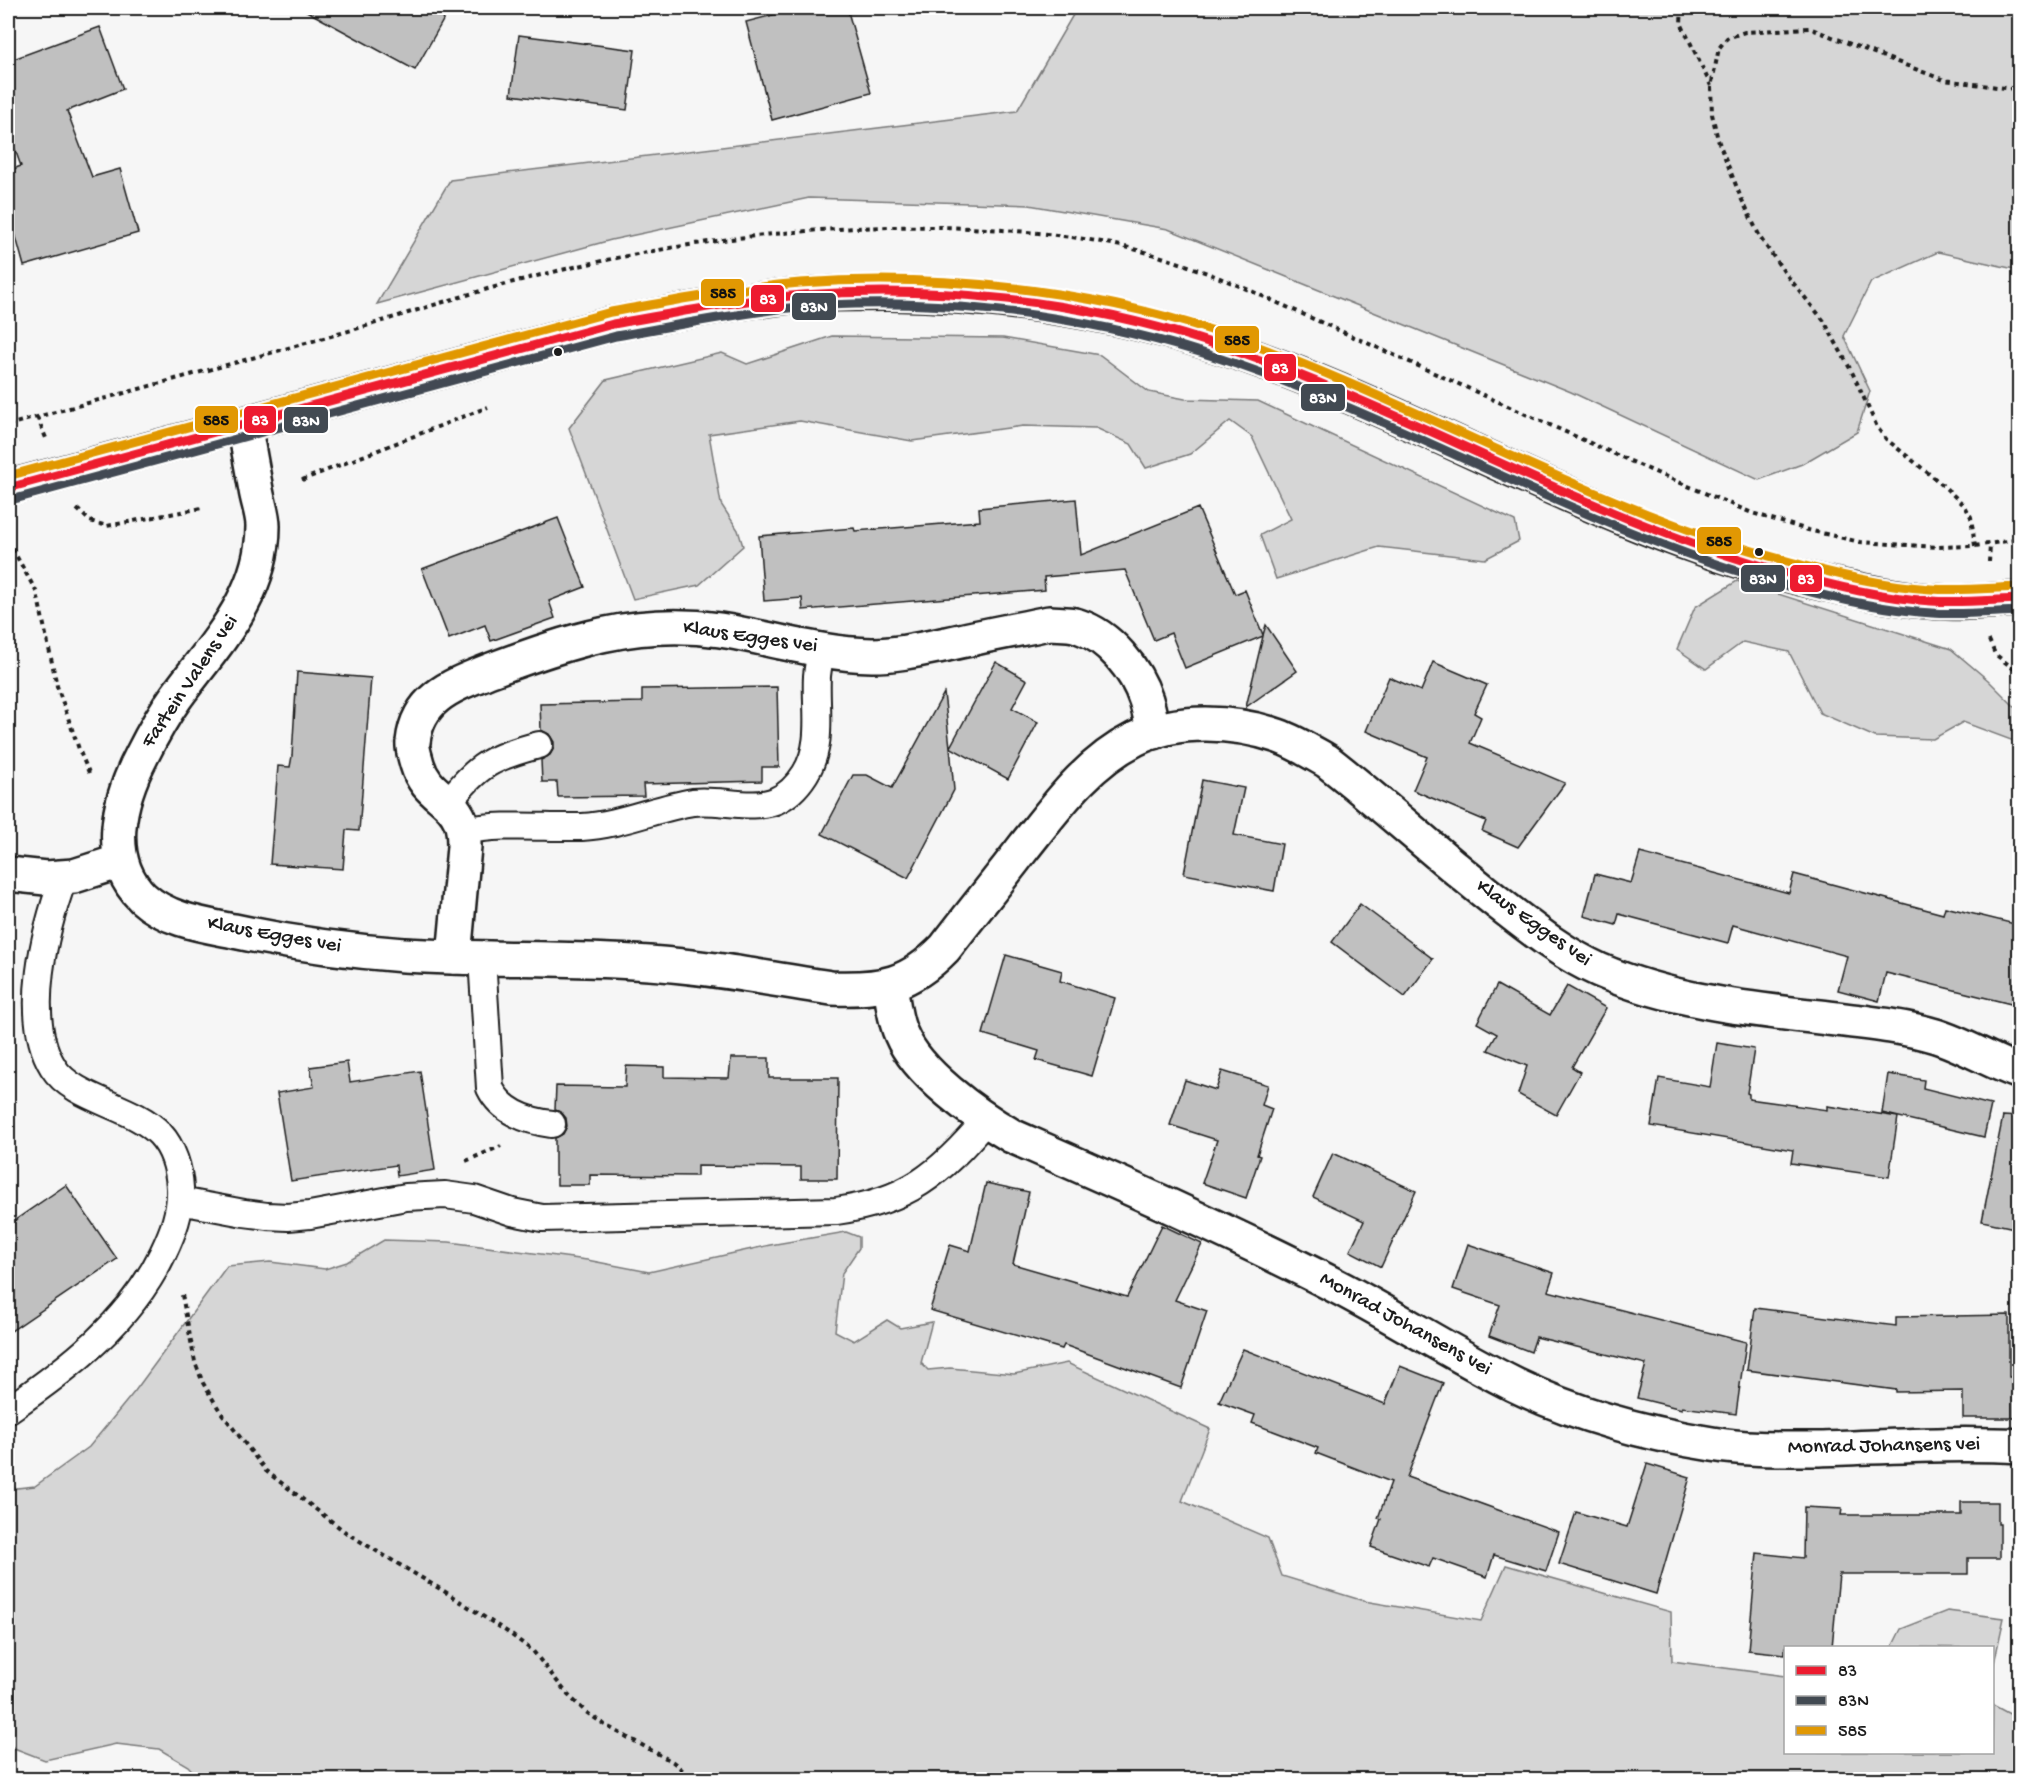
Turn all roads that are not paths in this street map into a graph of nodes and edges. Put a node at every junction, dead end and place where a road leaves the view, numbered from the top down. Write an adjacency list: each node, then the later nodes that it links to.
1 (244, 424): 2 (street); 3 (street); 8 (street, Fartein Valens vei)
2 (8, 488)
3 (2019, 599)
4 (821, 648): 5 (street, Klaus Egges vei); 7 (lane); 7 (street, Klaus Egges vei)
5 (1154, 732): 12 (street, Klaus Egges vei); 13 (street, Klaus Egges vei)
6 (538, 745): 7 (lane)
7 (455, 817): 11 (street)
8 (121, 861): 10 (street); 11 (street, Klaus Egges vei)
9 (8, 874): 10 (street)
10 (64, 878): 16 (lane)
11 (468, 958): 12 (street, Klaus Egges vei); 15 (lane)
12 (890, 985): 14 (street, Monrad Johansens vei)
13 (2019, 1072)
14 (986, 1121): 16 (lane); 18 (street, Monrad Johansens vei)
15 (542, 1122)
16 (180, 1201): 17 (lane)
17 (8, 1410)
18 (2019, 1446)

